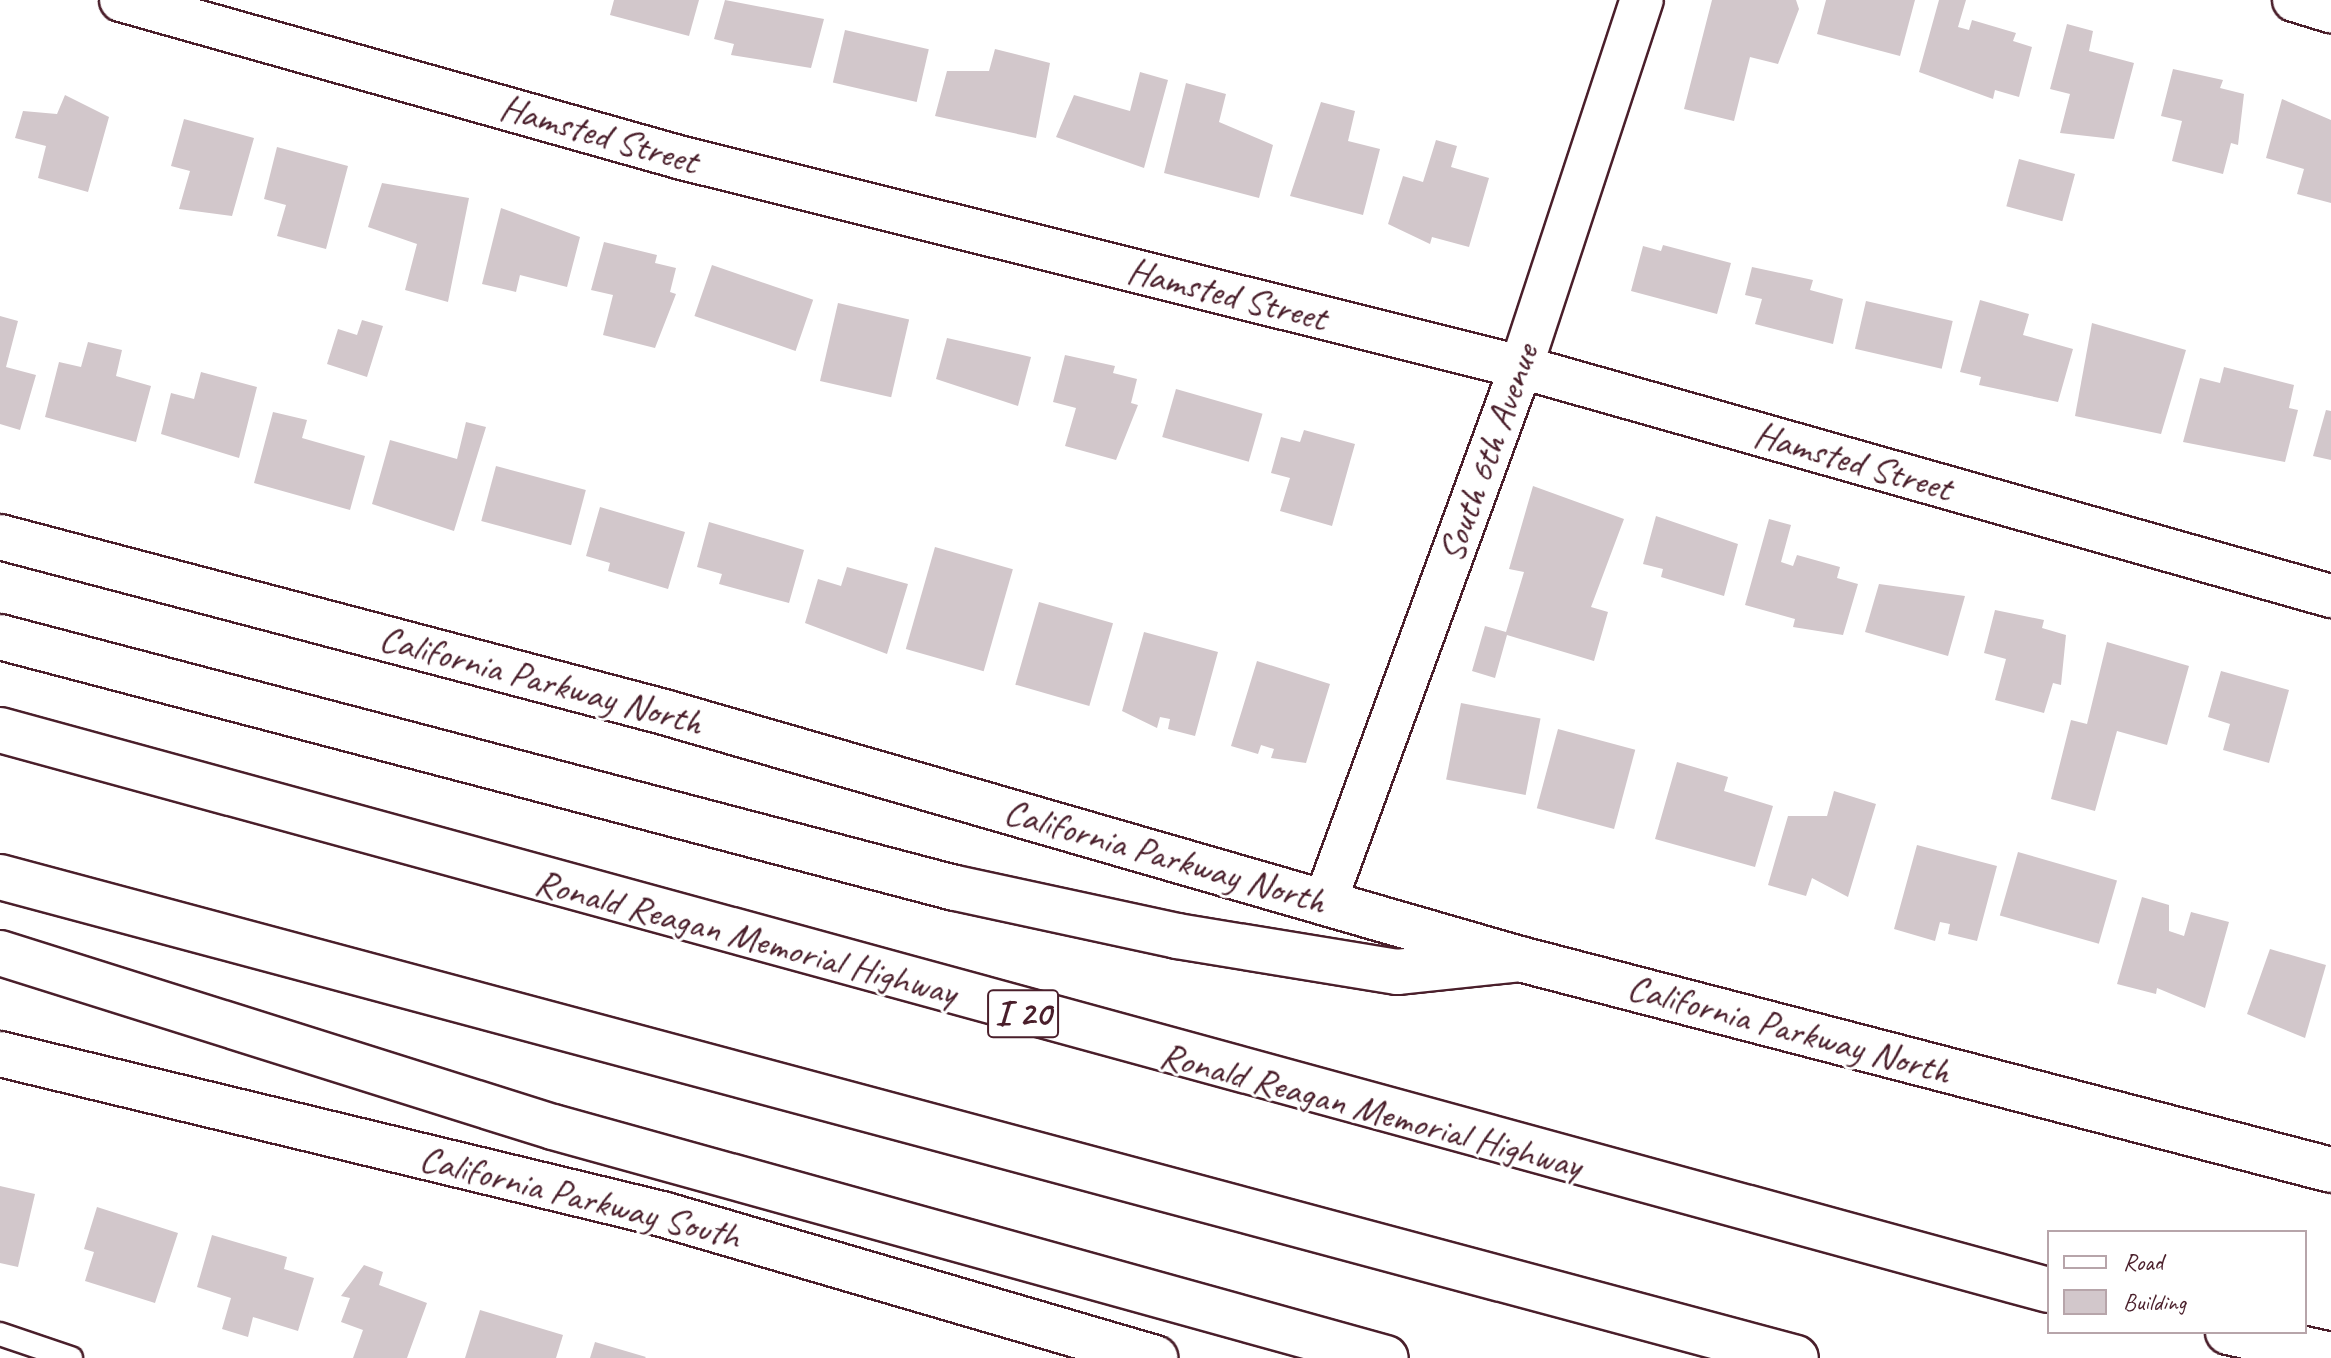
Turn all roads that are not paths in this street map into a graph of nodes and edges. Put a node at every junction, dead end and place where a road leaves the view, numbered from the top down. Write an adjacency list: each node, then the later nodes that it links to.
1 (121, 0): 5 (street, Hamsted Street)
2 (1642, 0): 5 (street, South 6th Avenue)
3 (2294, 0): 4 (street)
4 (2331, 11)
5 (1521, 367): 7 (street, Hamsted Street); 11 (street, South 6th Avenue)
6 (0, 537): 11 (main road, California Parkway North)
7 (2331, 596)
8 (0, 637): 13 (main road)
9 (0, 730): 16 (main road, Ronald Reagan Memorial Highway / I 20)
10 (0, 877): 23 (main road)
11 (1325, 902): 13 (main road, California Parkway North)
12 (0, 953): 22 (main road)
13 (1520, 959): 15 (main road, California Parkway North)
14 (0, 1054): 21 (main road, California Parkway South)
15 (2331, 1170)
16 (2047, 1290)
17 (0, 1334): 20 (lane)
18 (2237, 1334): 19 (main road)
19 (2331, 1355)
20 (71, 1358)
21 (1155, 1358)
22 (1386, 1358)
23 (1796, 1358)

